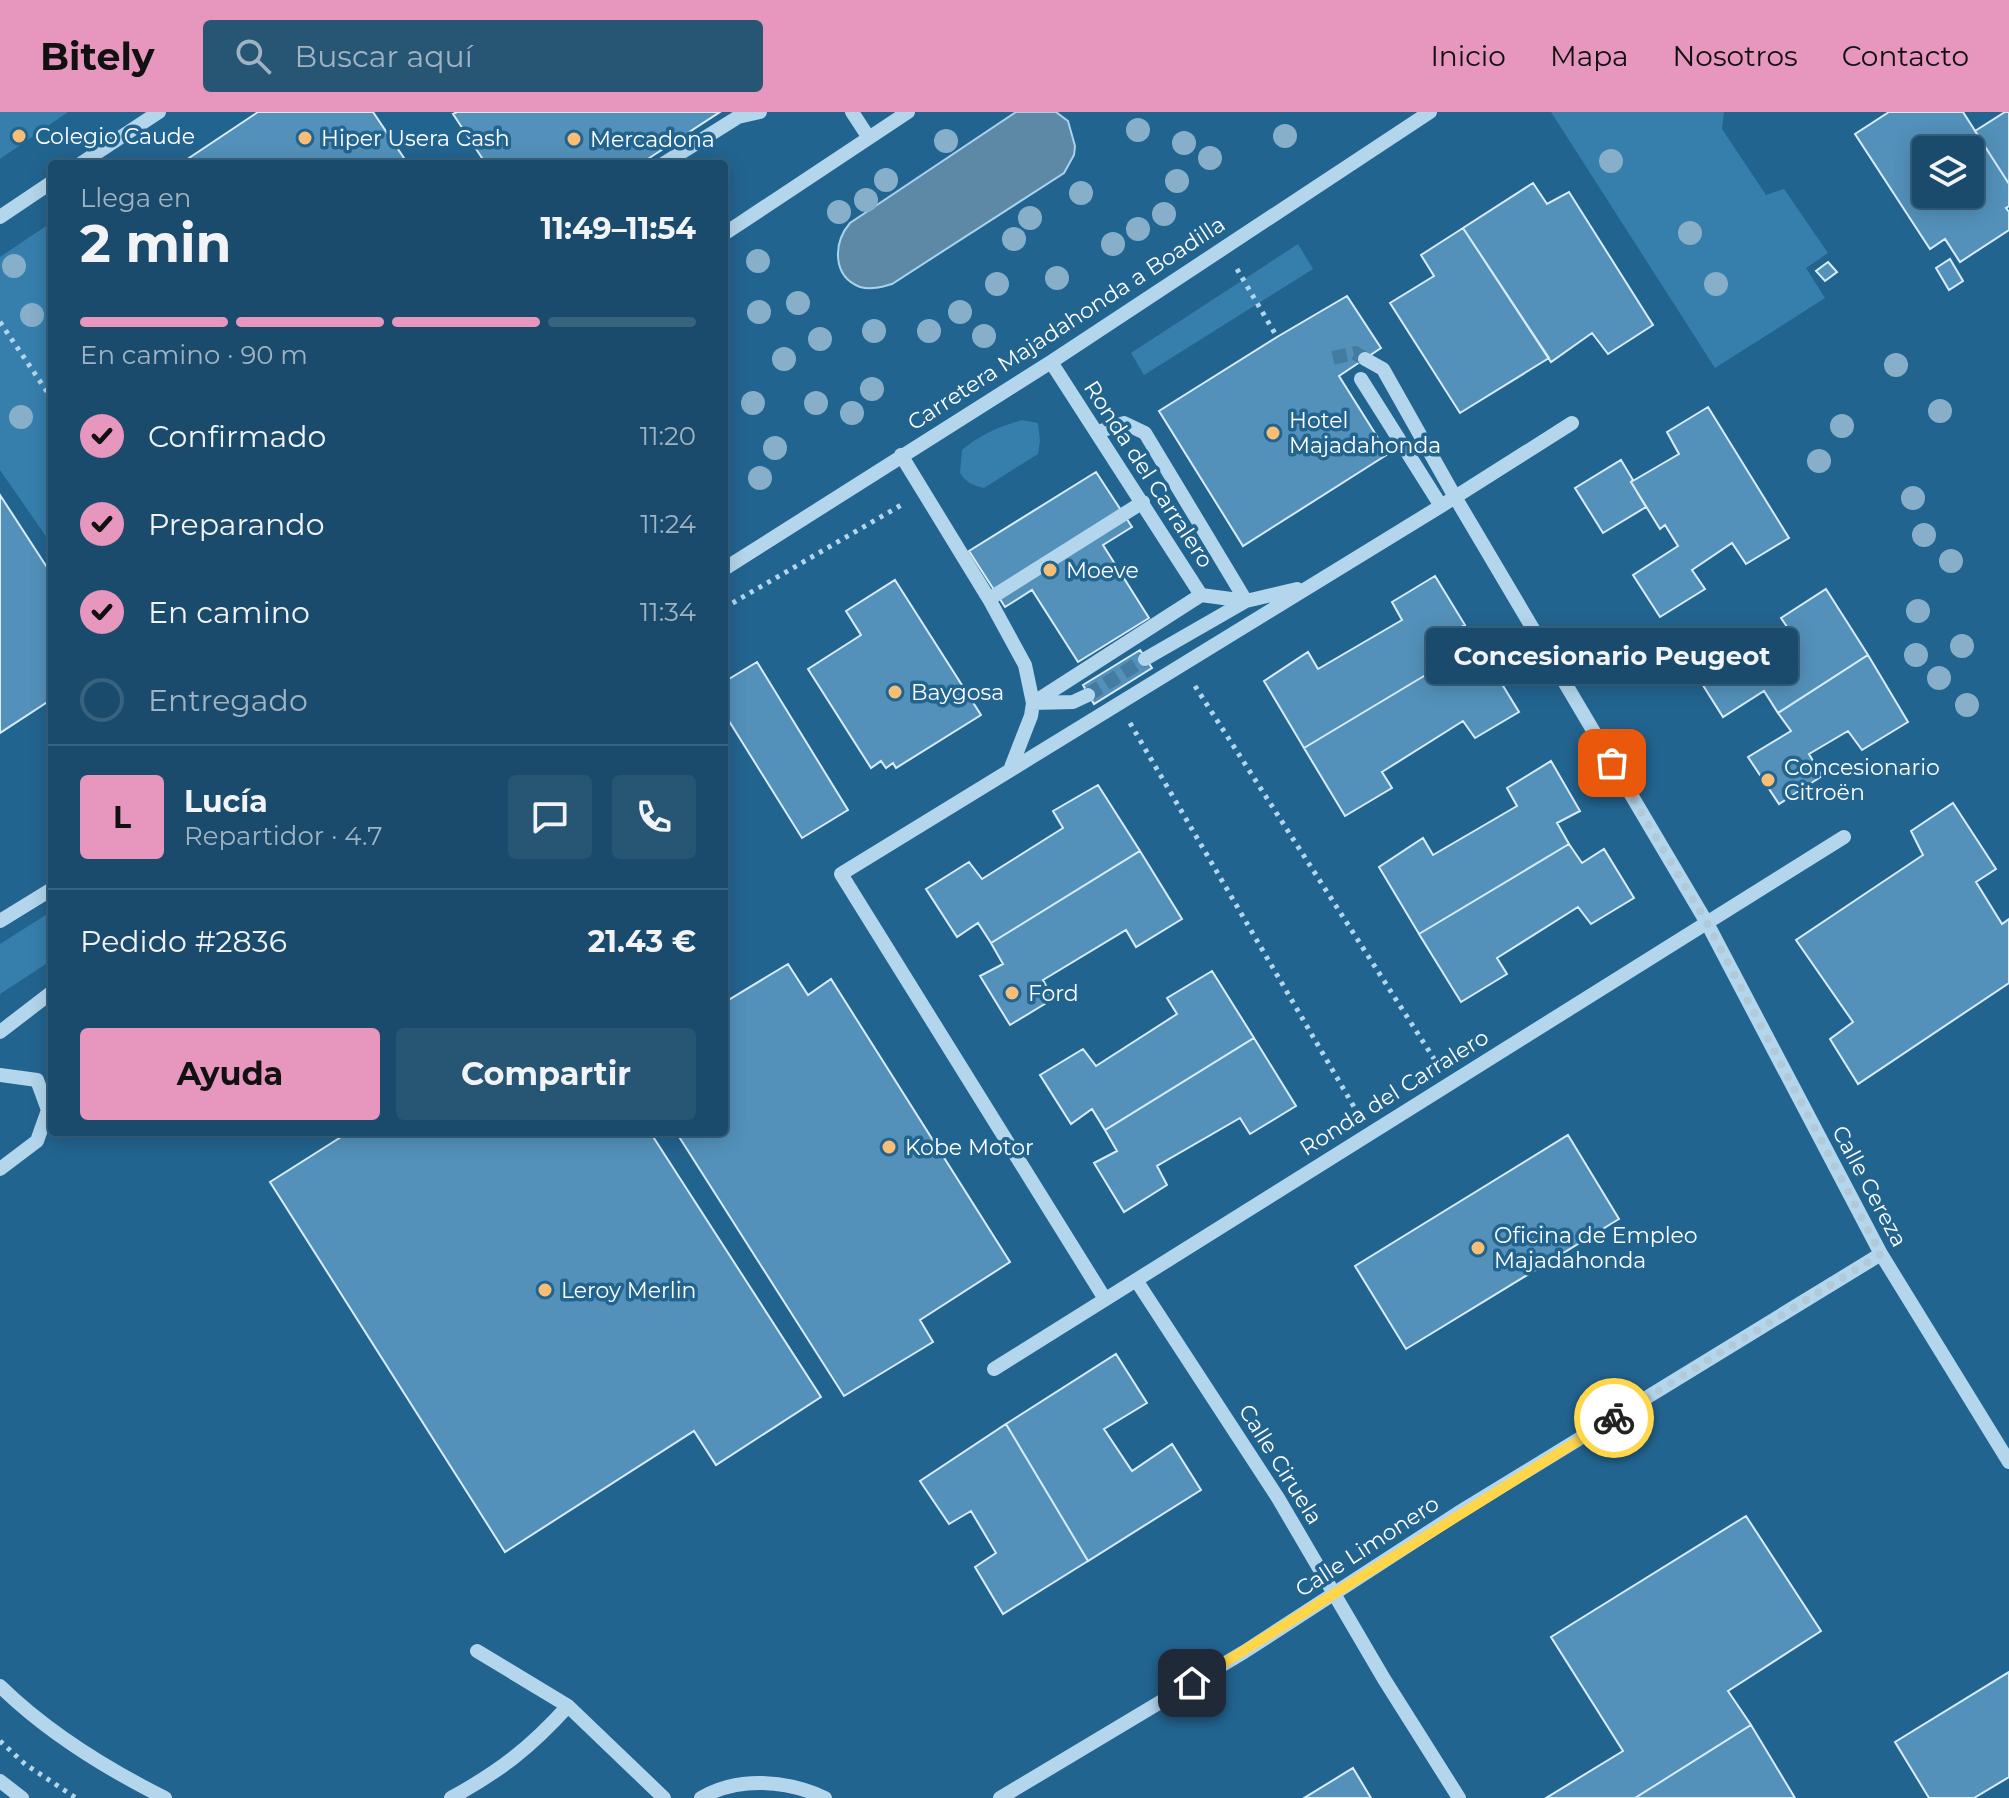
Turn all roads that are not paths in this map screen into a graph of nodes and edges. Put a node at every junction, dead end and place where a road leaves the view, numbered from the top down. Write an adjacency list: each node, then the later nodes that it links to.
1 (159, 112): 7 (street)
2 (760, 112): 8 (street)
3 (852, 112): 6 (street)
4 (908, 112): 6 (street)
5 (1430, 112): 13 (street, Carretera Majadahonda a Boadilla)
6 (869, 138): 11 (street)
7 (86, 160)
8 (669, 160)
9 (48, 187): 10 (street)
10 (0, 217)
11 (728, 231)
12 (1365, 359): 18 (street)
13 (1051, 362): 16 (street, Ronda del Carralero); 17 (street, Carretera Majadahonda a Boadilla)
14 (1361, 379): 20 (street)
15 (1572, 423): 18 (street, Ronda del Carralero)
16 (1098, 432): 19 (street, Ronda del Carralero); 25 (street)
17 (901, 455): 21 (street, Carretera Majadahonda a Boadilla); 24 (street)
18 (1455, 497): 20 (street, Ronda del Carralero); 33 (street)
19 (1143, 502): 23 (street, Ronda del Carralero); 24 (street)
20 (1441, 506): 22 (street, Ronda del Carralero)
21 (728, 566)
22 (1312, 585): 25 (street, Ronda del Carralero); 29 (street, Ronda del Carralero)
23 (1201, 595): 25 (street, Ronda del Carralero); 28 (street)
24 (989, 599): 28 (street)
25 (1246, 601): 26 (street)
26 (1145, 659)
27 (1088, 695): 28 (street)
28 (1033, 703): 29 (street)
29 (1010, 770): 42 (street, Ronda del Carralero)
30 (1844, 837): 33 (street, Ronda del Carralero)
31 (48, 891): 32 (street)
32 (0, 921)
33 (1707, 923): 40 (street, Calle Cereza); 41 (street, Ronda del Carralero)
34 (48, 995): 35 (street)
35 (0, 1032)
36 (0, 1075): 37 (street)
37 (37, 1080): 38 (street); 39 (street)
38 (48, 1084)
39 (0, 1169)
40 (1881, 1254): 44 (street, Calle Cereza); 45 (street, Calle Limonero)
41 (1136, 1280): 42 (street, Ronda del Carralero); 45 (street, Calle Ciruela)
42 (1105, 1299): 43 (street, Ronda del Carralero)
43 (994, 1369)
44 (2009, 1462)
45 (1335, 1593): 56 (street, Calle Limonero); 57 (street, Calle Ciruela)
46 (477, 1651): 48 (street)
47 (0, 1686): 51 (street)
48 (568, 1706): 52 (street); 53 (street)
49 (0, 1781): 50 (street)
50 (22, 1798)
51 (165, 1798)
52 (451, 1798)
53 (664, 1798)
54 (701, 1798): 55 (street)
55 (825, 1798)
56 (1000, 1798)
57 (1459, 1798)

